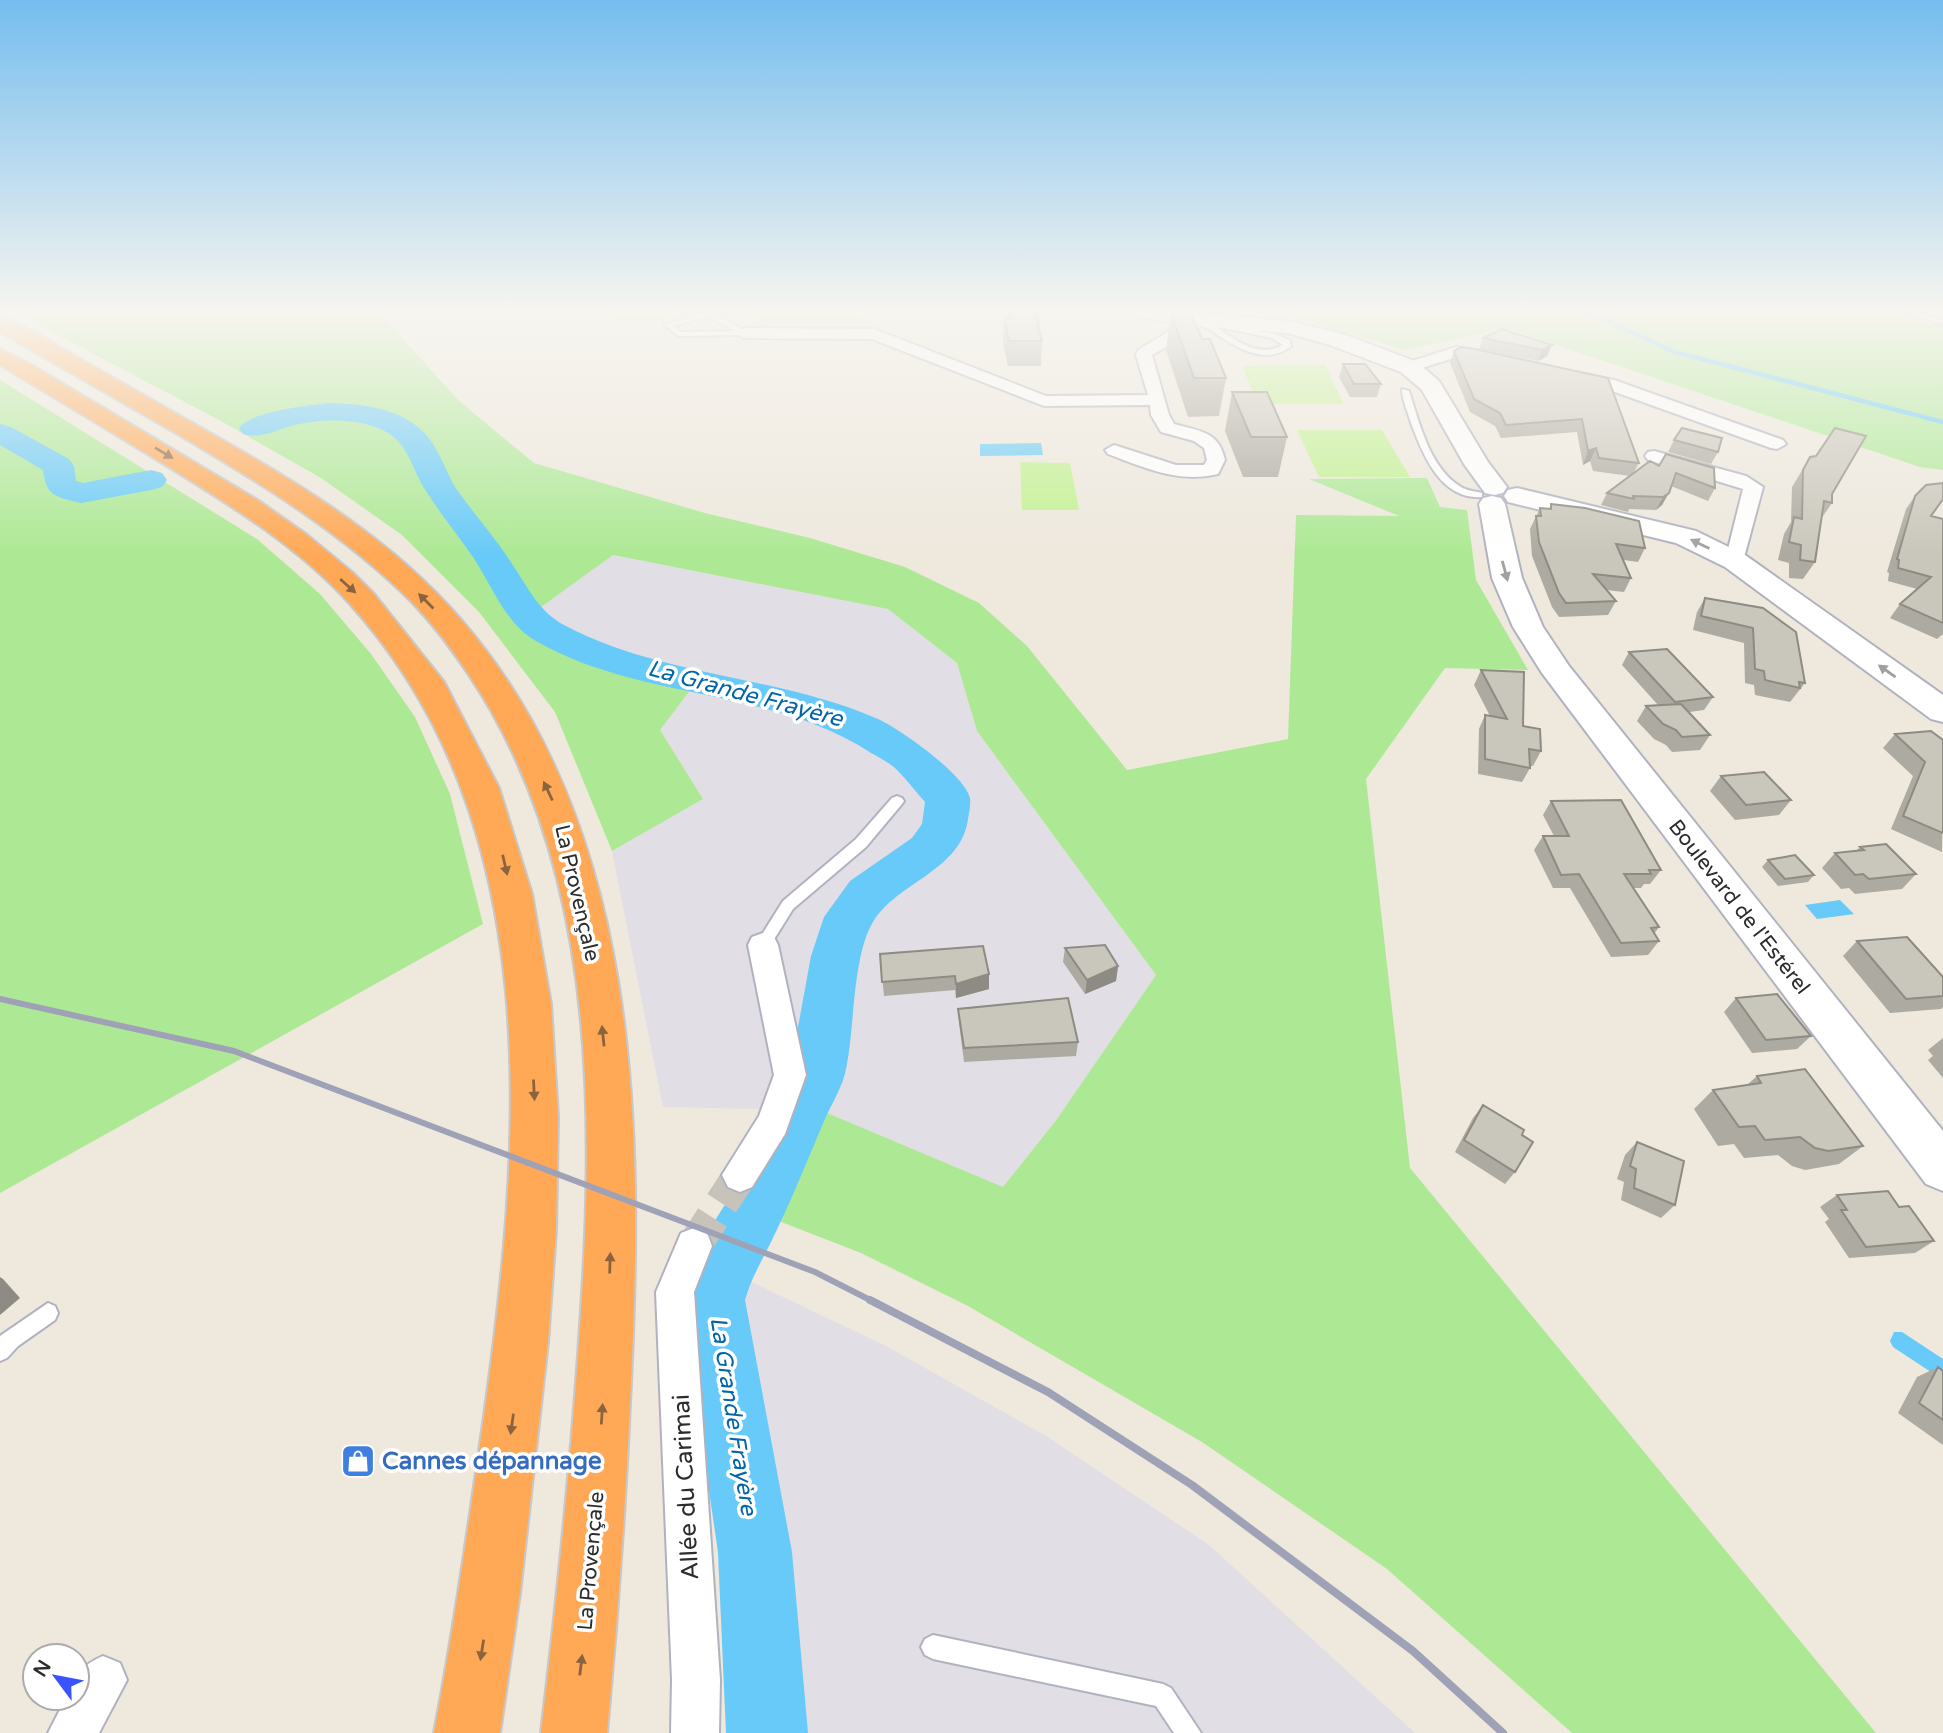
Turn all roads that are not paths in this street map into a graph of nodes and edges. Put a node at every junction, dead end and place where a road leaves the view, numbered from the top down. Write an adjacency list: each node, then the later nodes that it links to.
1 (61, 393): 27 (highway, one-way to 27)
2 (123, 393): 28 (highway, La Provençale, one-way to 2)
3 (1023, 393): 8 (street)
4 (1156, 393): 8 (street)
5 (1410, 393): 12 (lane)
6 (1435, 393): 12 (street)
7 (1633, 393): 9 (street)
8 (1158, 400): 10 (street)
9 (1777, 444)
10 (1114, 450)
11 (1654, 456): 13 (street)
12 (1495, 495): 13 (street, one-way to 12); 14 (street, Boulevard de l'Estérel, one-way to 14)
13 (1735, 561): 15 (street, one-way to 13)
14 (1538, 644): 18 (lane, Boulevard de l'Estérel); 19 (street, Boulevard de l'Estérel)
15 (1943, 711)
16 (897, 801): 17 (lane)
17 (763, 945): 20 (street)
18 (1943, 1144)
19 (1943, 1168)
20 (740, 1175)
21 (694, 1246): 29 (street, Allée du Carimai)
22 (48, 1313): 23 (lane)
23 (0, 1351)
24 (933, 1647): 30 (lane)
25 (103, 1680): 26 (street)
26 (72, 1733)
27 (467, 1733)
28 (574, 1733)
29 (695, 1733)
30 (1189, 1733)

